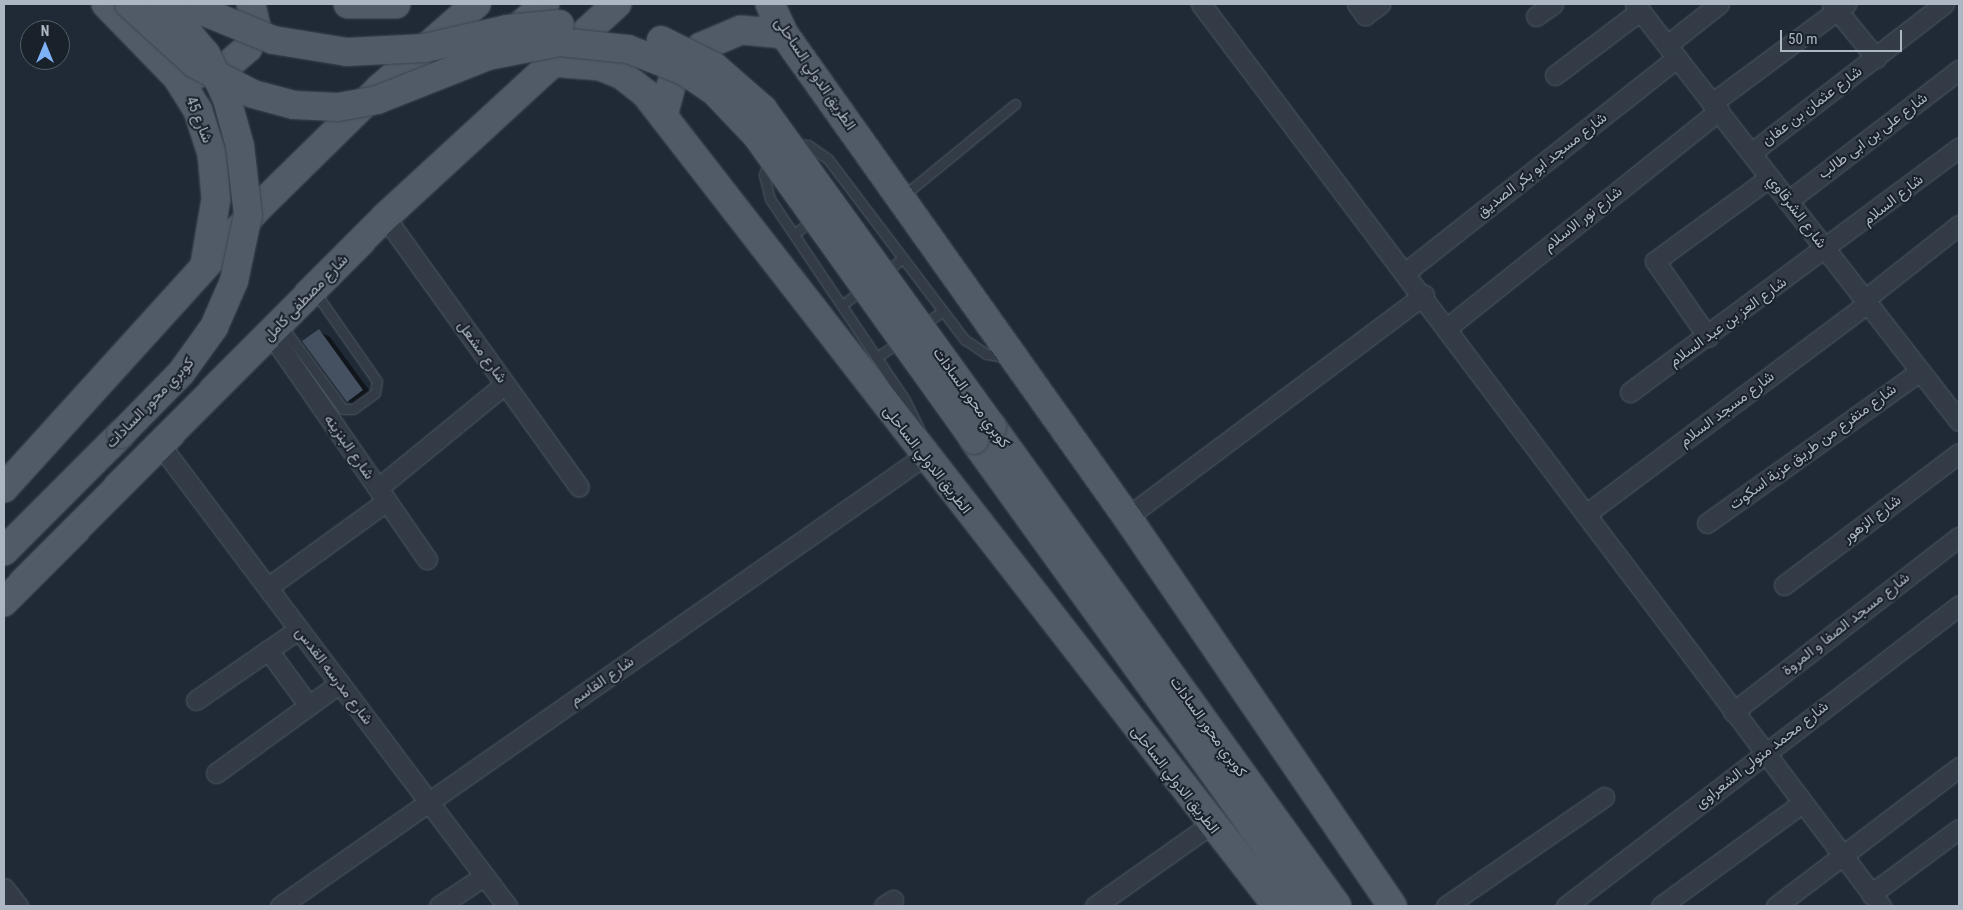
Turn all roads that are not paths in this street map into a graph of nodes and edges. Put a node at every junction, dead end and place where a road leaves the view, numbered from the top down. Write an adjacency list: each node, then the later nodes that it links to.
1 (106, 4): 28 (main road, شارع 45)
2 (129, 4): 23 (main road, كوبري محور السادات, bridge)
3 (164, 4): 70 (main road, كوبري محور السادات, bridge)
4 (185, 4): 59 (main road, كوبري محور السادات, bridge)
5 (251, 4): 28 (main road)
6 (357, 4): 7 (main road)
7 (396, 4)
8 (476, 4): 43 (main road)
9 (545, 4): 23 (main road, كوبري محور السادات, bridge)
10 (617, 4): 25 (main road, شارع مصطفى كامل)
11 (770, 4): 21 (main road, الطريق الدولي الساحلى)
12 (1201, 4): 44 (street)
13 (1357, 4): 14 (street)
14 (1380, 4)
15 (1553, 4): 20 (street)
16 (1719, 4): 22 (street, شارع مسجد ابو بكر الصديق)
17 (1944, 4): 24 (street, شارع عثمان بن عفان)
18 (1839, 6): 24 (street); 30 (street, شارع نور الاسلام)
19 (1637, 7): 22 (street, شارع الشرقاوي); 27 (street)
20 (1536, 16)
21 (784, 34): 31 (main road); 36 (main road, الطريق الدولي الساحلى)
22 (1672, 52): 30 (street, شارع الشرقاوي); 44 (street, شارع مسجد ابو بكر الصديق)
23 (488, 56): 59 (main road, كوبري محور السادات, bridge)
24 (1876, 58): 33 (street, شارع عثمان بن عفان)
25 (549, 62): 31 (main road, الطريق الدولي الساحلى); 38 (main road, شارع مصطفى كامل)
26 (1959, 70): 37 (street, شارع على بن ابى طالب)
27 (1555, 75)
28 (177, 77): 43 (main road, شارع 45)
29 (1016, 104): 36 (lane)
30 (1716, 107): 33 (street, شارع الشرقاوي); 50 (street, شارع نور الاسلام)
31 (663, 116): 62 (main road, الطريق الدولي الساحلى)
32 (1959, 148): 41 (street, شارع السلام)
33 (1751, 153): 34 (street, شارع الشرقاوي)
34 (1770, 177): 37 (street, شارع الشرقاوي); 52 (street)
35 (852, 190): 40 (lane); 40 (lane); 42 (lane)
36 (901, 198): 53 (main road, الطريق الدولي الساحلى)
37 (1788, 201): 41 (street, شارع الشرقاوي)
38 (385, 217): 45 (main road, شارع مصطفى كامل); 56 (street, شارع مشعل)
39 (1959, 225): 47 (street, شارع مسجد السلام)
40 (794, 234): 48 (lane)
41 (1826, 251): 47 (street, شارع الشرقاوي); 52 (street, شارع العز بن عبد السلام)
42 (903, 258): 48 (lane); 49 (lane)
43 (205, 266): 64 (main road)
44 (1407, 272): 46 (street)
45 (314, 290): 51 (main road, شارع مصطفى كامل); 51 (lane)
46 (1424, 295): 50 (street); 67 (street)
47 (1865, 302): 55 (street, شارع الشرقاوي); 66 (street, شارع مسجد السلام)
48 (842, 305): 54 (lane)
49 (943, 311): 53 (lane); 54 (lane)
50 (1448, 326): 66 (street)
51 (276, 329): 60 (main road, شارع مصطفى كامل); 65 (street, شارع البنزينه)
52 (1708, 337): 57 (street, شارع العز بن عبد السلام)
53 (1013, 356): 67 (main road, الطريق الدولي الساحلى)
54 (877, 358): 62 (lane)
55 (1919, 372): 58 (street, شارع الشرقاوي); 68 (street, شارع متفرع من طريق عزبة اسكوت)
56 (505, 384): 63 (street, شارع مشعل); 65 (street)
57 (1630, 392)
58 (1959, 421)
59 (983, 433): 102 (main road, كوبري محور السادات); 103 (main road, كوبري محور السادات)
60 (161, 446): 72 (main road, شارع مصطفى كامل); 75 (street, شارع مدرسه القدس)
61 (1959, 453): 74 (street, شارع الزهور)
62 (924, 456): 88 (street, شارع القاسم); 90 (main road, الطريق الدولي الساحلى)
63 (579, 487)
64 (4, 488)
65 (383, 494): 71 (street, شارع البنزينه); 75 (street)
66 (1586, 514): 83 (street)
67 (1127, 516): 104 (main road, الطريق الدولي الساحلى)
68 (1707, 523)
69 (1959, 537): 83 (street, شارع مسجد الصفا و المروة)
70 (4, 551)
71 (428, 559)
72 (38, 565): 73 (main road); 76 (main road, شارع مصطفى كامل)
73 (4, 579)
74 (1784, 586)
75 (268, 587): 78 (street, شارع مدرسه القدس)
76 (4, 602)
77 (1959, 605): 84 (street, شارع محمد متولى الشعراوى)
78 (299, 629): 79 (street); 80 (street, شارع مدرسه القدس)
79 (268, 650): 81 (street); 82 (street)
80 (340, 683): 82 (street); 88 (street, شارع مدرسه القدس)
81 (196, 700)
82 (309, 706): 86 (street)
83 (1733, 712): 84 (street)
84 (1764, 753): 89 (street); 106 (street, شارع محمد متولى الشعراوى)
85 (1959, 767): 92 (street)
86 (216, 773)
87 (1604, 798): 105 (street)
88 (429, 802): 93 (street, شارع مدرسه القدس); 97 (street, شارع القاسم)
89 (1802, 803): 92 (street); 107 (street)
90 (1210, 825): 100 (street); 101 (main road, الطريق الدولي الساحلى)
91 (1959, 829): 95 (street)
92 (1841, 853): 95 (street); 108 (street)
93 (484, 876): 98 (street); 99 (street, شارع مدرسه القدس)
94 (4, 888): 96 (street)
95 (1876, 900)
96 (18, 906)
97 (280, 906)
98 (439, 906)
99 (507, 906)
100 (1095, 906)
101 (1276, 906)
102 (1310, 906)
103 (1337, 906)
104 (1392, 906)
105 (1446, 906)
106 (1566, 906)
107 (1661, 906)
108 (1776, 906)

